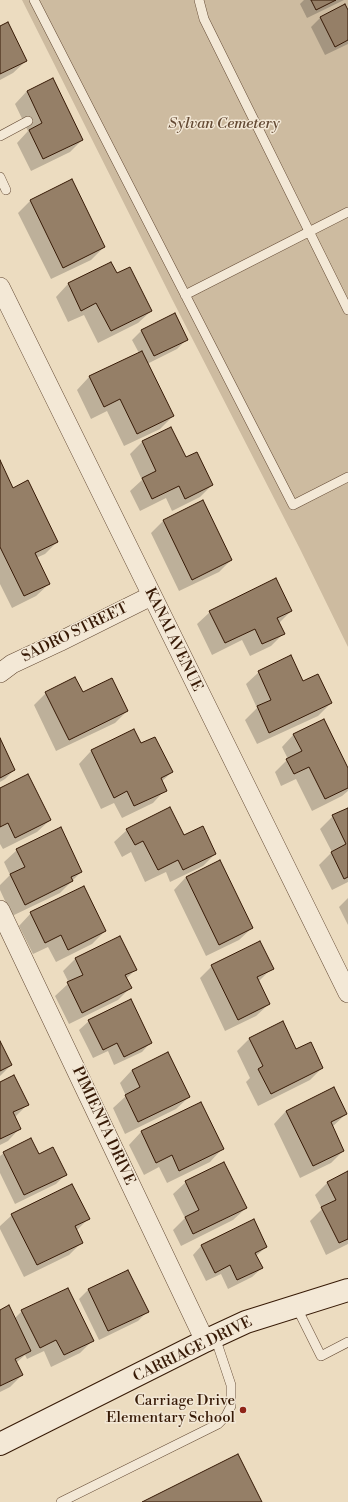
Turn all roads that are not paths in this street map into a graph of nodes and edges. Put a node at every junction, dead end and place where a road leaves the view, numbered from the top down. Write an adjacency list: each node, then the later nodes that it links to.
1 (34, 0): 10 (lane)
2 (199, 0): 8 (lane)
3 (28, 121): 4 (lane)
4 (0, 136)
5 (0, 177): 6 (lane)
6 (6, 190)
7 (348, 212): 8 (lane)
8 (309, 232): 10 (lane); 11 (lane)
9 (2, 295): 13 (street, KANAI AVENUE)
10 (185, 295): 12 (lane)
11 (348, 310)
12 (348, 476)
13 (151, 596): 14 (street, SADRO STREET); 16 (street, KANAI AVENUE)
14 (0, 673)
15 (0, 910): 19 (street, PIMIENTA DRIVE)
16 (348, 993)
17 (348, 1290): 18 (street, CARRIAGE DRIVE)
18 (296, 1306): 19 (street, CARRIAGE DRIVE); 20 (lane)
19 (210, 1339): 21 (street, CARRIAGE DRIVE); 22 (lane)
20 (348, 1342)
21 (0, 1444)
22 (61, 1502)

